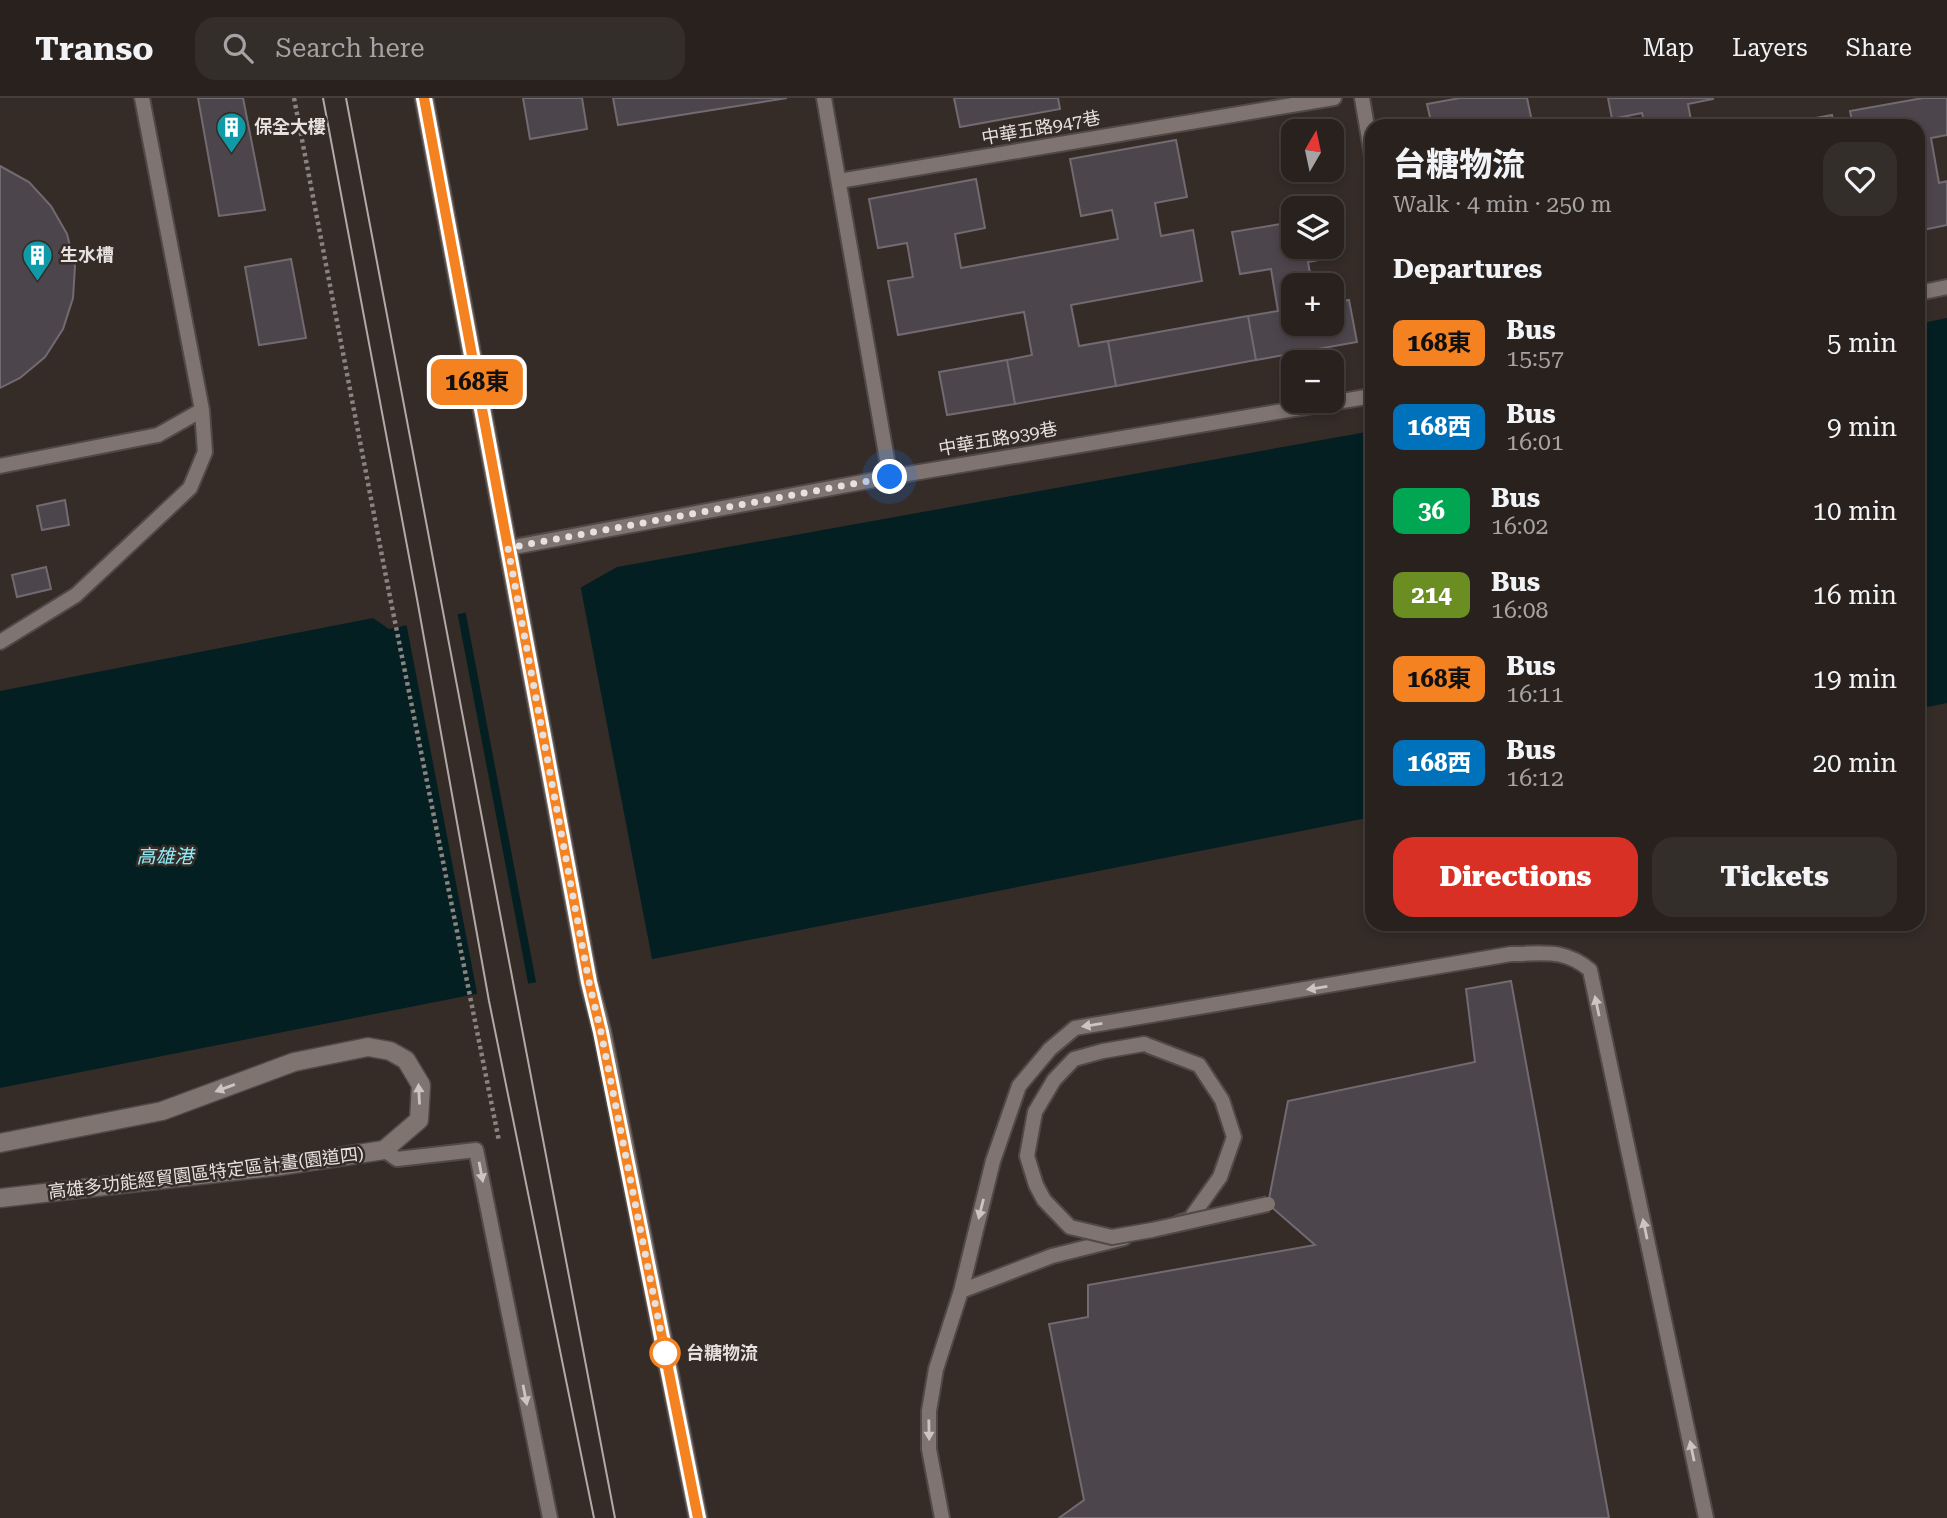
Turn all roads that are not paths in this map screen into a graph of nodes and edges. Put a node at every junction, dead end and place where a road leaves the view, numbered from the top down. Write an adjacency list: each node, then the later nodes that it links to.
1 (142, 98): 11 (lane)
2 (424, 98): 14 (street)
3 (824, 98): 7 (lane)
4 (1334, 98): 7 (lane, 中華五路947巷)
5 (1362, 98): 6 (lane)
6 (1366, 119)
7 (839, 181): 13 (lane)
8 (1947, 288): 9 (lane)
9 (1925, 292)
10 (1365, 397): 13 (lane, 中華五路939巷)
11 (202, 410): 12 (lane); 15 (lane)
12 (0, 466)
13 (890, 477): 14 (lane, 中華五路939巷)
14 (508, 548): 22 (street)
15 (0, 642)
16 (0, 1143): 17 (street, 高雄多功能經貿園區特定區計畫(園道四), one-way to 16)
17 (384, 1150): 18 (street, 高雄多功能經貿園區特定區計畫(園道四)); 21 (lane, one-way to 21)
18 (0, 1198)
19 (1268, 1204): 20 (lane, bridge)
20 (961, 1291): 23 (lane, one-way to 23); 24 (lane, one-way to 20)
21 (550, 1518)
22 (698, 1518)
23 (942, 1518)
24 (1706, 1518)

